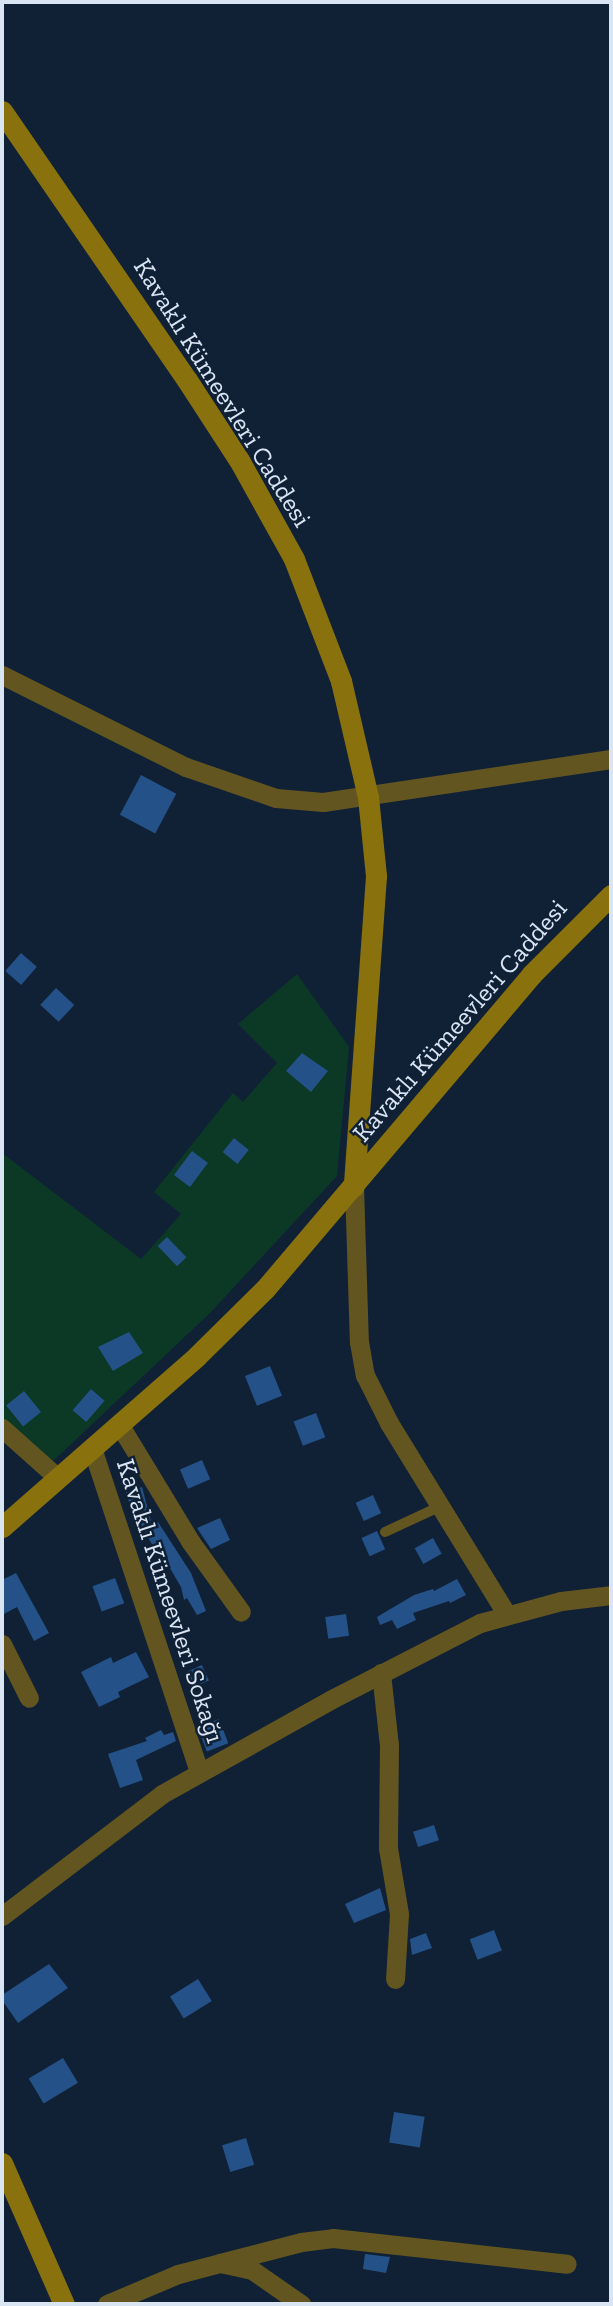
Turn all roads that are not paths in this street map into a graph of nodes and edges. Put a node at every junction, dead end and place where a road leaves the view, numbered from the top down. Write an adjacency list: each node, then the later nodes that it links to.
1 (2, 111): 4 (street, Kavaklı Kümeevleri Caddesi)
2 (2, 675): 4 (street)
3 (611, 759): 4 (street)
4 (368, 797): 6 (street, Kavaklı Kümeevleri Caddesi)
5 (611, 895): 6 (street, Kavaklı Kümeevleri Caddesi)
6 (354, 1186): 7 (street, Kavaklı Kümeevleri Caddesi); 11 (street)
7 (119, 1424): 9 (street, Kavaklı Kümeevleri Caddesi); 15 (street)
8 (2, 1428): 10 (street)
9 (92, 1448): 10 (street, Kavaklı Kümeevleri Caddesi); 20 (street, Kavaklı Kümeevleri Sokağı)
10 (58, 1478): 12 (street, Kavaklı Kümeevleri Caddesi)
11 (441, 1505): 13 (lane); 16 (street)
12 (2, 1527)
13 (385, 1532)
14 (611, 1595): 16 (street, Kavaklı Kümeevleri Sokağı)
15 (242, 1612)
16 (506, 1613): 18 (street, Kavaklı Kümeevleri Sokağı)
17 (2, 1644): 19 (street)
18 (381, 1673): 20 (street, Kavaklı Kümeevleri Sokağı); 22 (street)
19 (29, 1698)
20 (199, 1771): 21 (street, Kavaklı Kümeevleri Sokağı)
21 (2, 1916)
22 (396, 1979)
23 (2, 2162): 26 (street)
24 (220, 2263): 25 (street); 27 (street); 28 (street)
25 (567, 2264)
26 (64, 2304)
27 (107, 2304)
28 (301, 2304)

